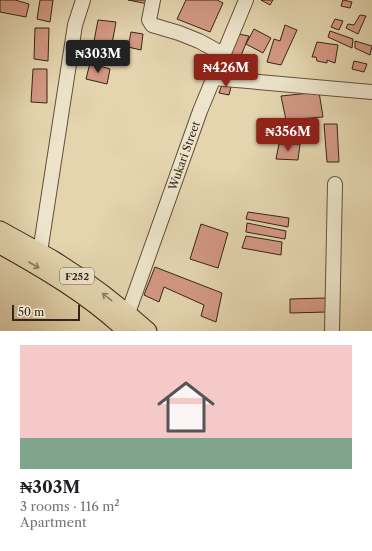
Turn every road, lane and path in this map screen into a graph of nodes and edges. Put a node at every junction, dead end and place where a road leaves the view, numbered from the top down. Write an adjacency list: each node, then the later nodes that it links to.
1 (82, 0): 10 (street)
2 (153, 0): 4 (street)
3 (246, 0): 4 (street, Wukari Street)
4 (223, 54): 5 (street, Wukari Street)
5 (213, 78): 6 (street); 11 (street, Wukari Street)
6 (372, 92)
7 (335, 184): 14 (street)
8 (0, 230): 10 (main road, F252)
9 (0, 245): 12 (main road, F252, one-way to 12)
10 (40, 252): 11 (main road, F252, one-way to 10)
11 (128, 313): 13 (main road, F252)
12 (126, 331)
13 (148, 331)
14 (332, 331)

